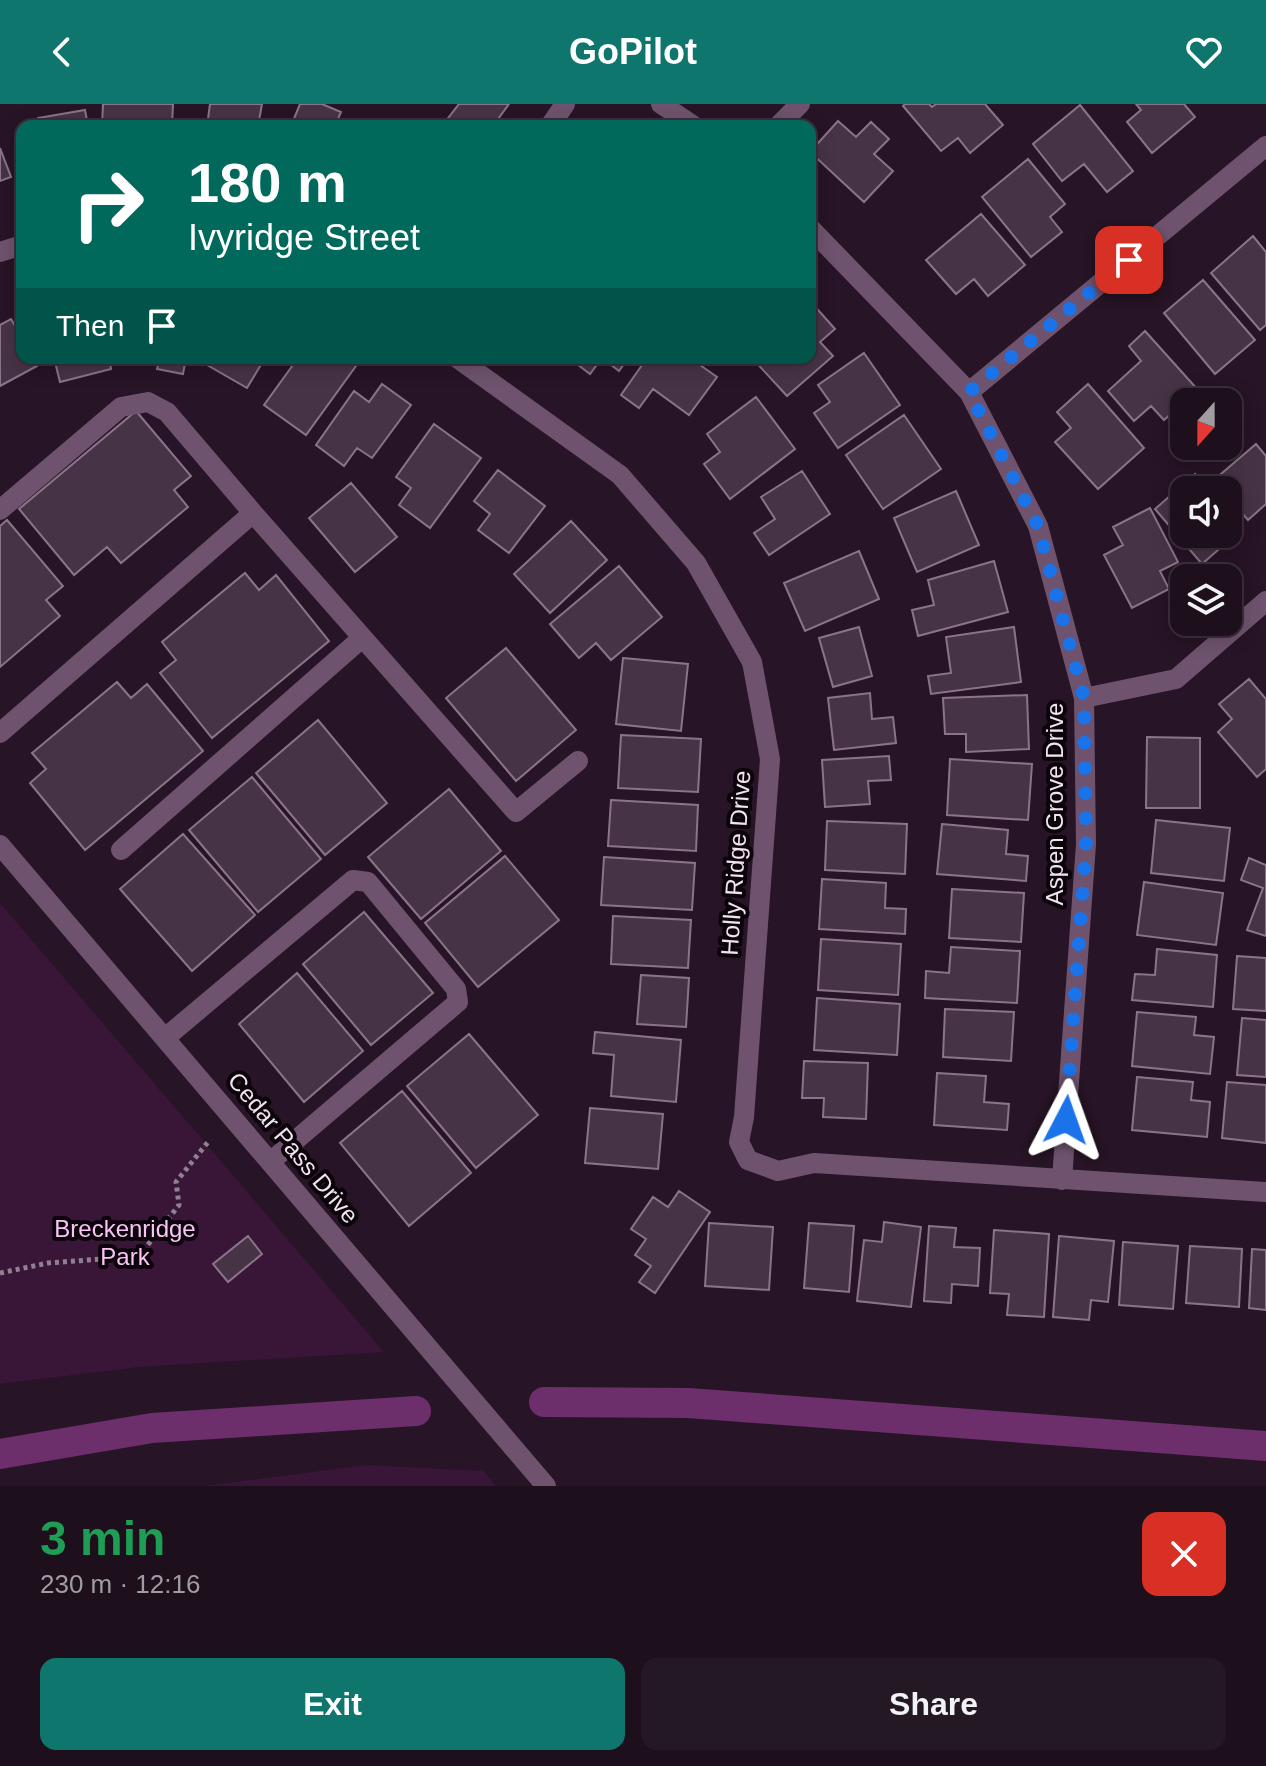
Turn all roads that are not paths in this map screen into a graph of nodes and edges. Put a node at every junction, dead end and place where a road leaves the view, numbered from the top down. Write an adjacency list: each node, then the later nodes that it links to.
1 (661, 104): 3 (street)
2 (800, 104): 4 (street)
3 (685, 120)
4 (784, 120)
5 (1266, 146): 8 (street)
6 (816, 234): 8 (street, Aspen Grove Drive)
7 (465, 364): 20 (street, Holly Ridge Drive)
8 (969, 392): 13 (street, Aspen Grove Drive)
9 (0, 510): 10 (street)
10 (253, 513): 12 (street); 14 (street)
11 (1266, 601): 13 (street)
12 (362, 638): 15 (street); 17 (street)
13 (1084, 698): 20 (street, Aspen Grove Drive)
14 (0, 733)
15 (578, 761)
16 (0, 845): 18 (street, Cedar Pass Drive)
17 (121, 850)
18 (165, 1038): 19 (street, Cedar Pass Drive); 19 (street)
19 (270, 1162): 22 (street, Cedar Pass Drive)
20 (1062, 1180): 21 (street)
21 (1266, 1192)
22 (546, 1486)

